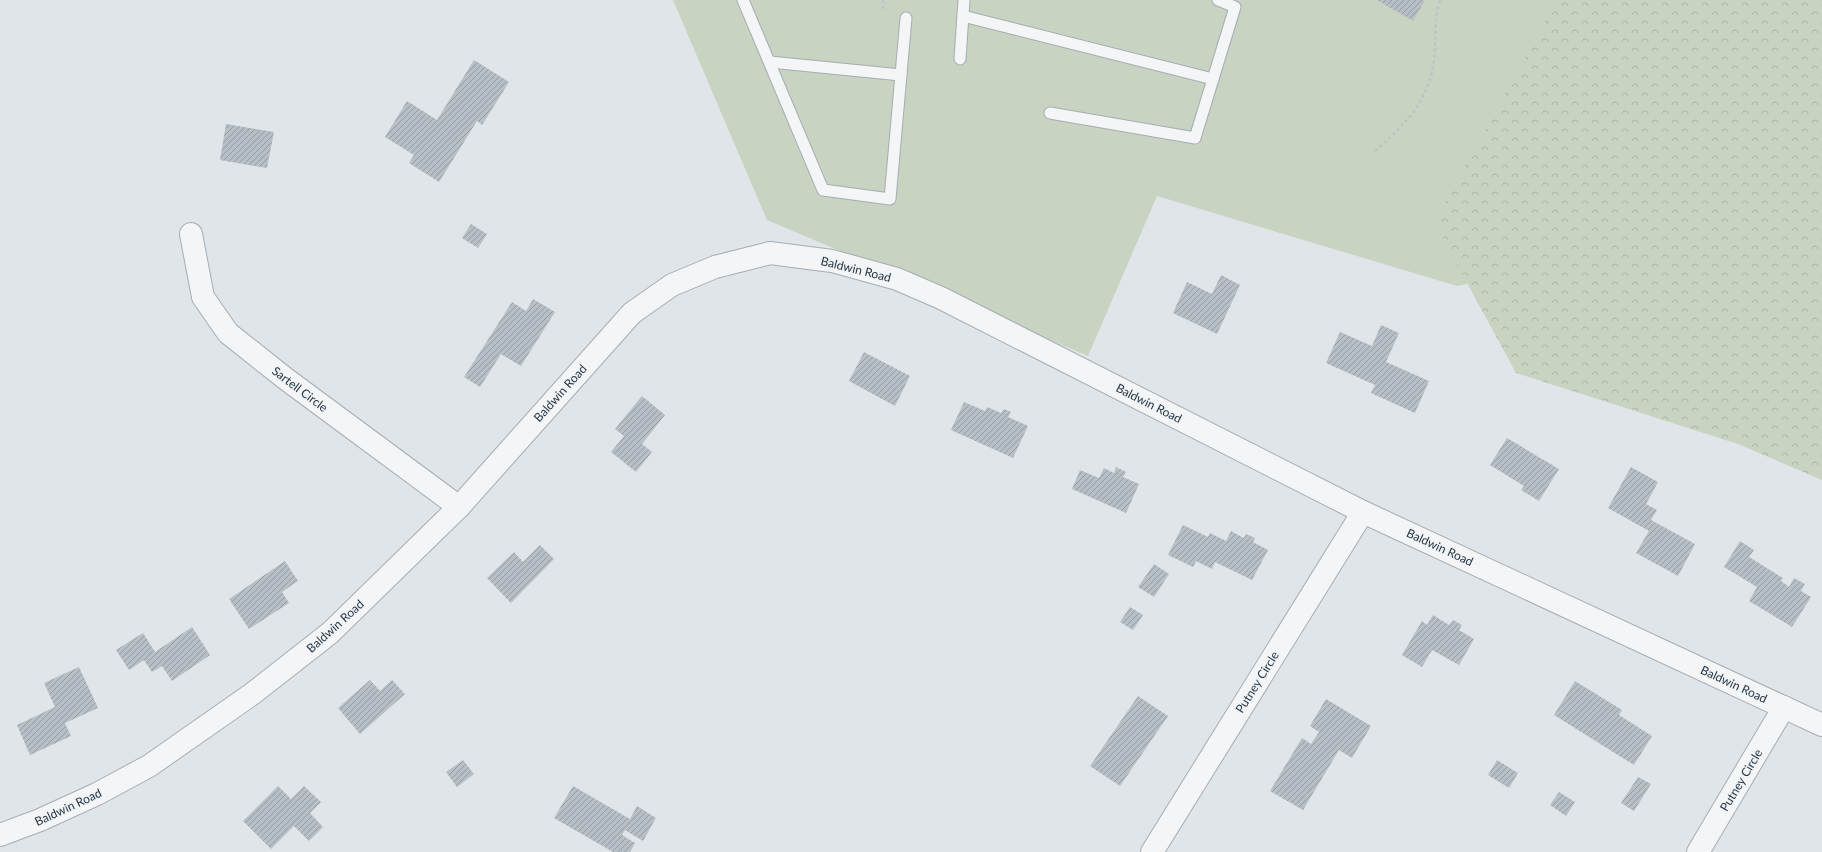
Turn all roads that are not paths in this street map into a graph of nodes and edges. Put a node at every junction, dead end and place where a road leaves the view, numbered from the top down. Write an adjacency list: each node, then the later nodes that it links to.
1 (743, 0): 7 (lane)
2 (964, 0): 4 (lane)
3 (1218, 0): 9 (lane)
4 (963, 16): 6 (lane); 9 (lane)
5 (906, 18): 8 (lane)
6 (960, 59)
7 (770, 62): 8 (lane); 8 (lane)
8 (901, 75)
9 (1213, 79): 10 (lane)
10 (1050, 113)
11 (191, 234): 12 (street, Sartell Circle)
12 (459, 508): 13 (street, Baldwin Road); 16 (street, Baldwin Road)
13 (1363, 512): 14 (street, Baldwin Road); 17 (street, Putney Circle)
14 (1784, 707): 15 (street, Baldwin Road); 18 (street, Putney Circle)
15 (1822, 724)
16 (0, 835)
17 (1152, 852)
18 (1698, 852)

